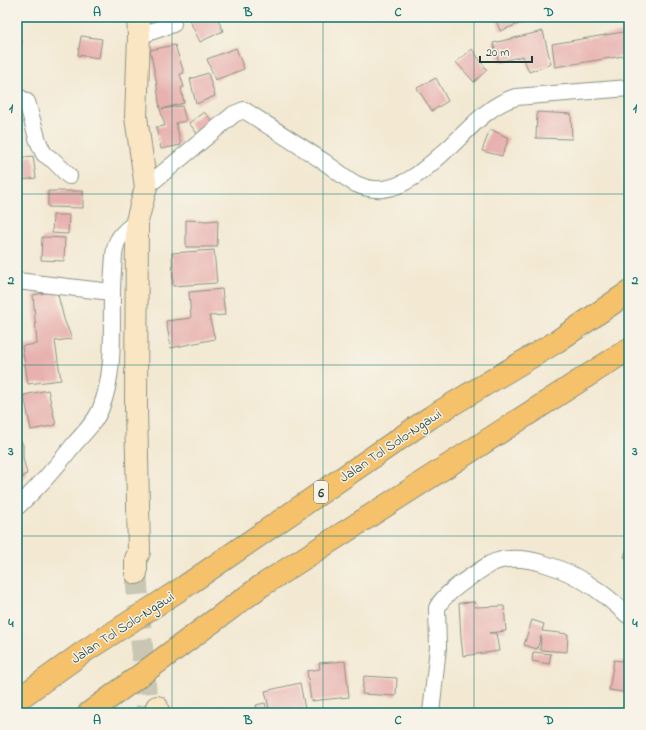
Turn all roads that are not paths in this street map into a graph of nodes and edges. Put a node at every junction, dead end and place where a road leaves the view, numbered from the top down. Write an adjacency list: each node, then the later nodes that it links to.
1 (173, 24): 2 (street)
2 (139, 26): 6 (street)
3 (629, 88): 6 (street)
4 (17, 96): 5 (street)
5 (69, 176)
6 (146, 187): 7 (street)
7 (137, 221): 9 (street); 13 (street)
8 (17, 281): 9 (street)
9 (111, 292): 12 (street)
10 (629, 292): 15 (highway, Jalan Tol Solo–Ngawi / 6)
11 (629, 349): 16 (highway)
12 (17, 507)
13 (141, 566)
14 (629, 616): 17 (street)
15 (17, 700)
16 (89, 713)
17 (431, 713)

